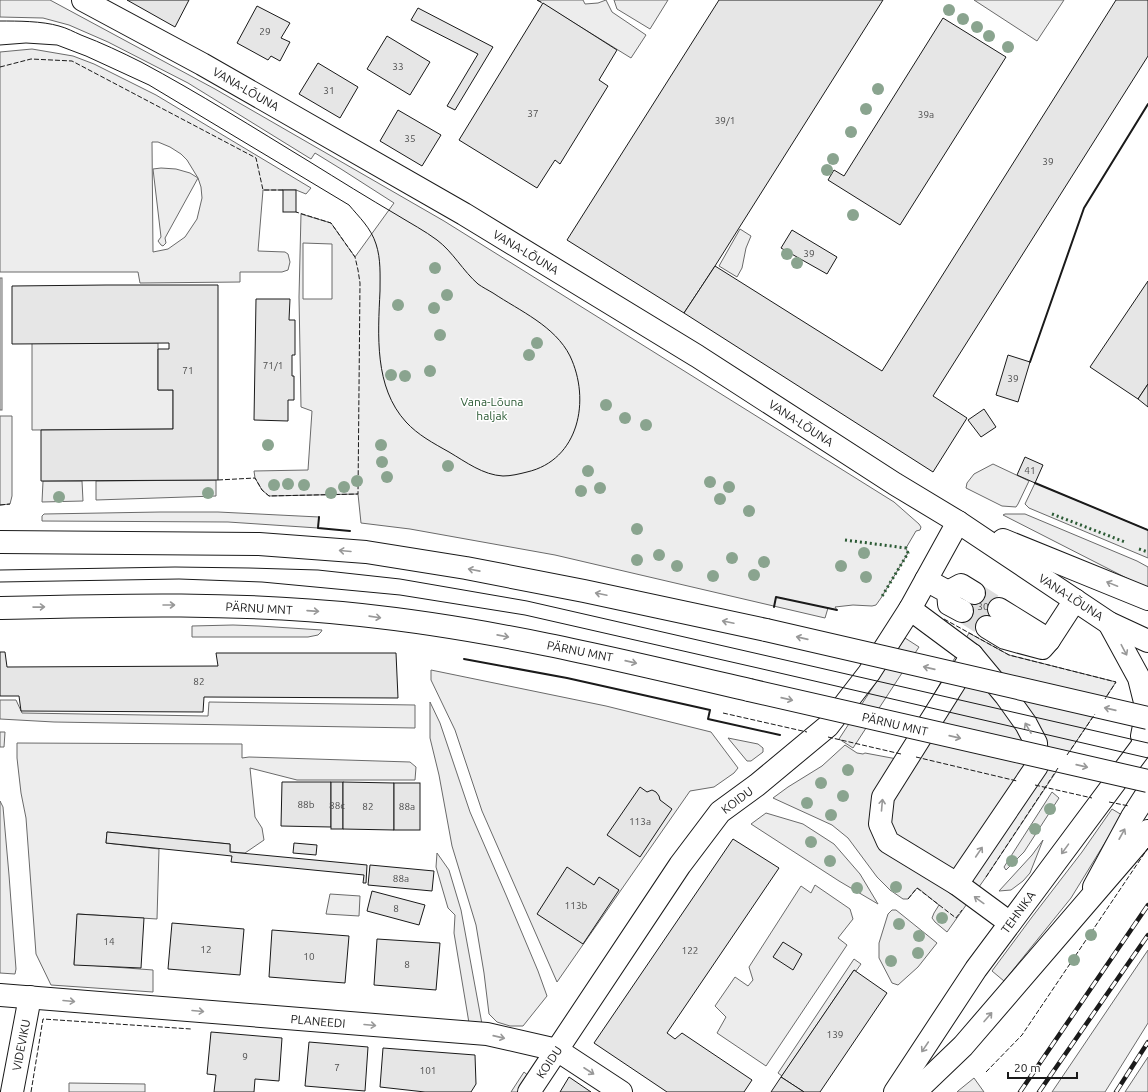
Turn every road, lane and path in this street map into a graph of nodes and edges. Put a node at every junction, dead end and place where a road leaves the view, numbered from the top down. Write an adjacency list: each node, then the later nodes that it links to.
1 (83, 0): 2 (street, VANA-LÕUNA)
2 (958, 522): 4 (street, KOIDU); 7 (street, VANA-LÕUNA, one-way to 2); 8 (street, VANA-LÕUNA)
3 (0, 542): 18 (street, one-way to 3, bridge)
4 (926, 580): 5 (street); 10 (street, KOIDU)
5 (948, 592): 6 (street); 12 (street)
6 (974, 593)
7 (1148, 599)
8 (1075, 600): 13 (street, VANA-LÕUNA); 15 (street)
9 (0, 608): 20 (street, PÄRNU MNT, one-way to 20, bridge)
10 (910, 609): 17 (street); 28 (street, KOIDU)
11 (999, 609): 15 (street)
12 (962, 611)
13 (1109, 622): 16 (street, VANA-LÕUNA); 19 (street, one-way to 19)
14 (987, 627): 15 (street)
15 (1049, 640)
16 (1148, 641)
17 (972, 655): 23 (street, one-way to 17); 23 (street, one-way to 17)
18 (1148, 718)
19 (1144, 743): 25 (street, TEHNIKA, one-way to 25)
20 (1148, 782)
21 (1148, 792): 24 (street, one-way to 21)
22 (1148, 831): 24 (street)
23 (957, 884): 25 (street, one-way to 23)
24 (1084, 906): 33 (street, one-way to 24)
25 (1010, 923): 32 (street, TEHNIKA, one-way to 32)
26 (0, 995): 27 (street, PLANEEDI)
27 (30, 998): 28 (street, PLANEEDI, one-way to 28); 29 (street, VIDEVIKU)
28 (557, 1050): 30 (street, KOIDU); 31 (street, PLANEEDI, one-way to 31)
29 (12, 1092)
30 (529, 1092)
31 (622, 1092)
32 (895, 1092)
33 (915, 1092)

